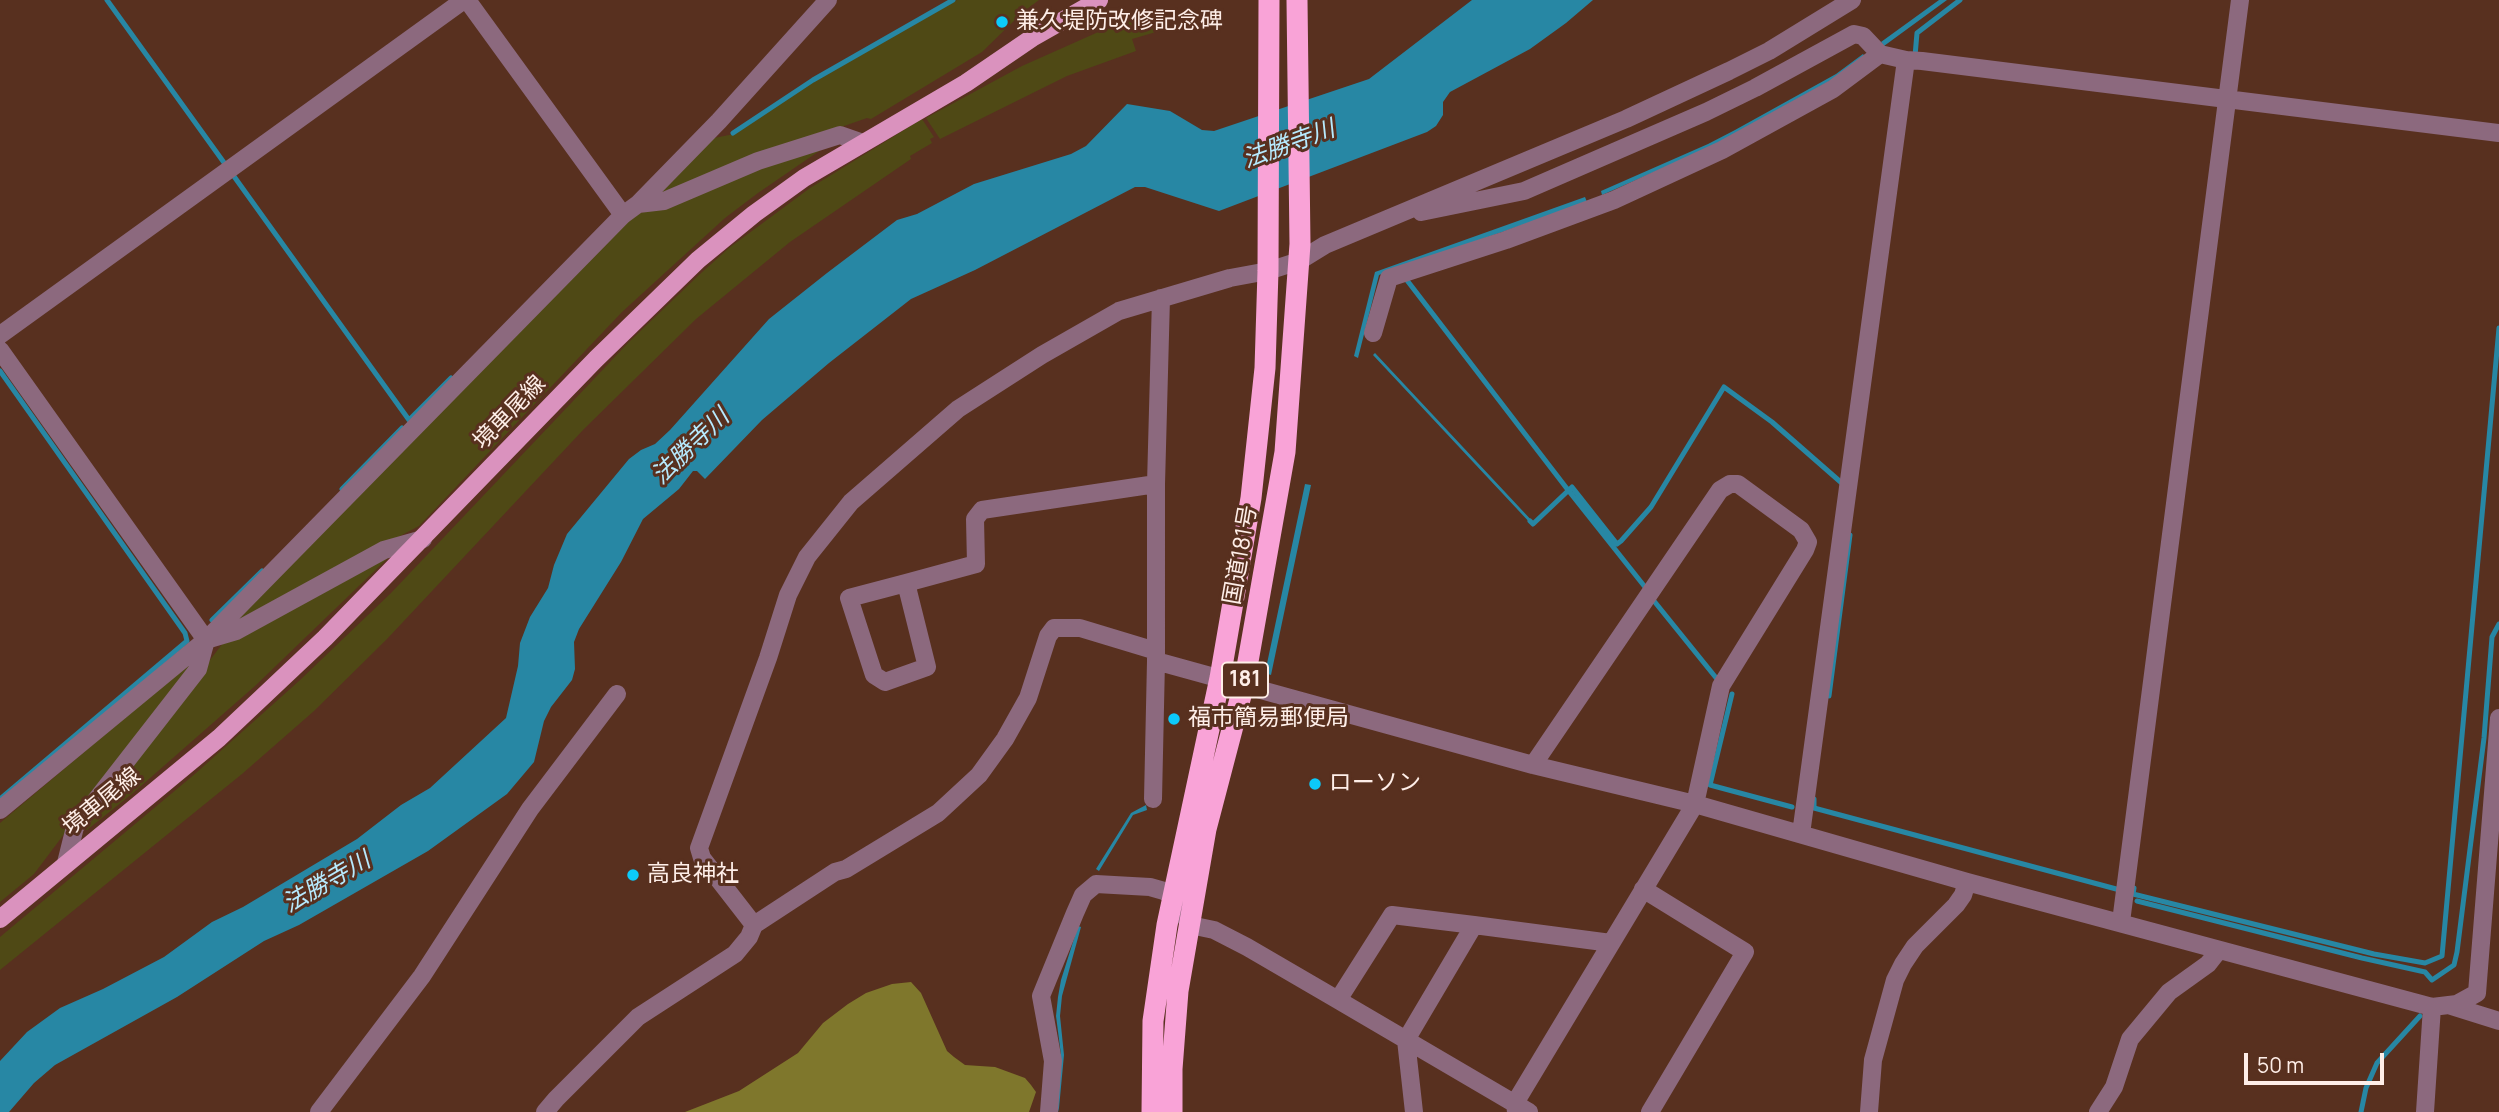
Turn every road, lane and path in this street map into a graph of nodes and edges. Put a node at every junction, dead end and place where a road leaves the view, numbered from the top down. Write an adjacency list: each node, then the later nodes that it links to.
1 (466, 0): 15 (street); 20 (street)
2 (828, 0): 13 (street)
3 (1099, 0): 12 (main road, 境車尾線)
4 (1269, 0): 17 (highway, 国道181号 / 181)
5 (1297, 0): 16 (highway, 国道181号 / 181)
6 (1852, 0): 14 (street)
7 (2240, 0): 10 (street)
8 (1880, 54): 9 (street); 14 (street); 19 (street)
9 (1906, 60): 10 (street); 36 (street)
10 (2227, 99): 11 (street); 42 (street)
11 (2499, 133)
12 (863, 144): 13 (street); 23 (main road, 境車尾線)
13 (638, 204): 15 (street)
14 (1409, 209): 16 (street)
15 (623, 215): 25 (street)
16 (1300, 252): 17 (street); 28 (highway, 国道181号 / 181)
17 (1268, 271): 18 (street); 27 (highway, 国道181号 / 181)
18 (1161, 298): 22 (street); 43 (street)
19 (1373, 333)
20 (0, 335)
21 (0, 350): 25 (street)
22 (1156, 484): 24 (street); 26 (street)
23 (423, 539): 25 (street); 37 (main road, 境車尾線)
24 (906, 583): 24 (street)
25 (206, 640): 35 (street); 37 (street)
26 (1156, 656): 27 (street); 33 (street); 43 (street)
27 (1220, 678): 28 (street); 40 (highway, 国道181号 / 181)
28 (1244, 684): 31 (street); 44 (highway, 国道181号 / 181)
29 (617, 694): 53 (street)
30 (2499, 718): 32 (street)
31 (1533, 765): 34 (street); 34 (street)
32 (2497, 767): 49 (street)
33 (1153, 799)
34 (1695, 804): 36 (street); 39 (street)
35 (0, 810)
36 (1801, 834): 38 (street)
37 (66, 863): 41 (main road, 境車尾線)
38 (1966, 882): 42 (street); 60 (street)
39 (1643, 889): 46 (street); 59 (street)
40 (1174, 898): 44 (street); 55 (street); 56 (highway, 国道181号 / 181)
41 (0, 919)
42 (2121, 922): 47 (street)
43 (754, 925): 54 (street)
44 (1191, 925): 48 (street); 57 (highway, 国道181号 / 181)
45 (1474, 925): 46 (street); 48 (street); 51 (street)
46 (1611, 943): 52 (street)
47 (2219, 950): 49 (street); 61 (street)
48 (1338, 1000): 51 (street)
49 (2440, 1006): 50 (street); 62 (street)
50 (2499, 1021)
51 (1406, 1040): 52 (street); 58 (street)
52 (1520, 1109)
53 (318, 1112)
54 (545, 1112)
55 (1049, 1112)
56 (1152, 1112)
57 (1171, 1112)
58 (1414, 1112)
59 (1650, 1112)
60 (1869, 1112)
61 (2098, 1112)
62 (2426, 1112)

